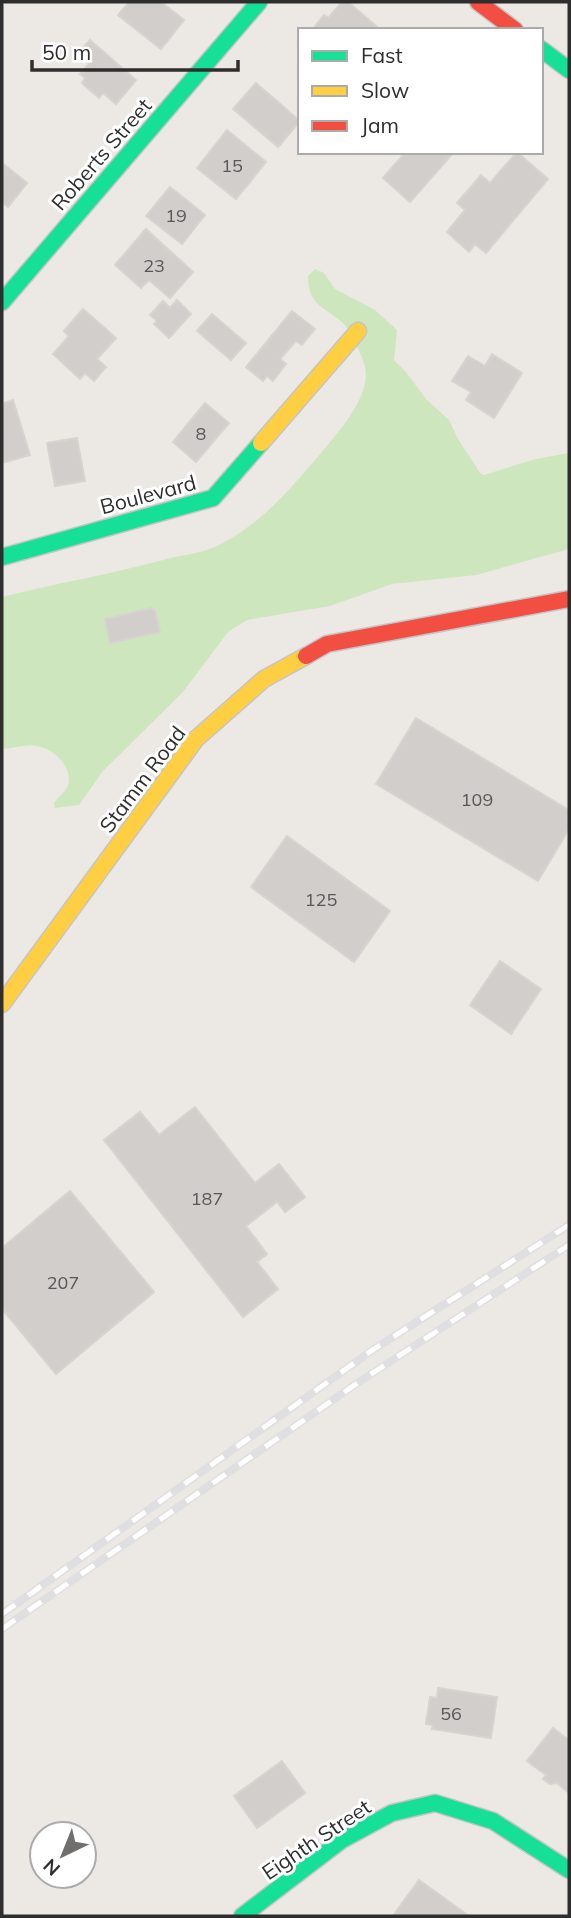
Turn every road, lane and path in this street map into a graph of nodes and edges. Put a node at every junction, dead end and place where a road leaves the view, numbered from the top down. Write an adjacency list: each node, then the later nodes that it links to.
1 (259, 2): 6 (street, Roberts Street)
2 (478, 2): 3 (street)
3 (512, 28)
4 (543, 50): 5 (street)
5 (569, 70)
6 (2, 302)
7 (358, 331): 8 (street, Boulevard)
8 (2, 557)
9 (569, 599): 10 (street, Stamm Road)
10 (2, 1004)
11 (569, 1870): 12 (street, Eighth Street)
12 (242, 1916)

